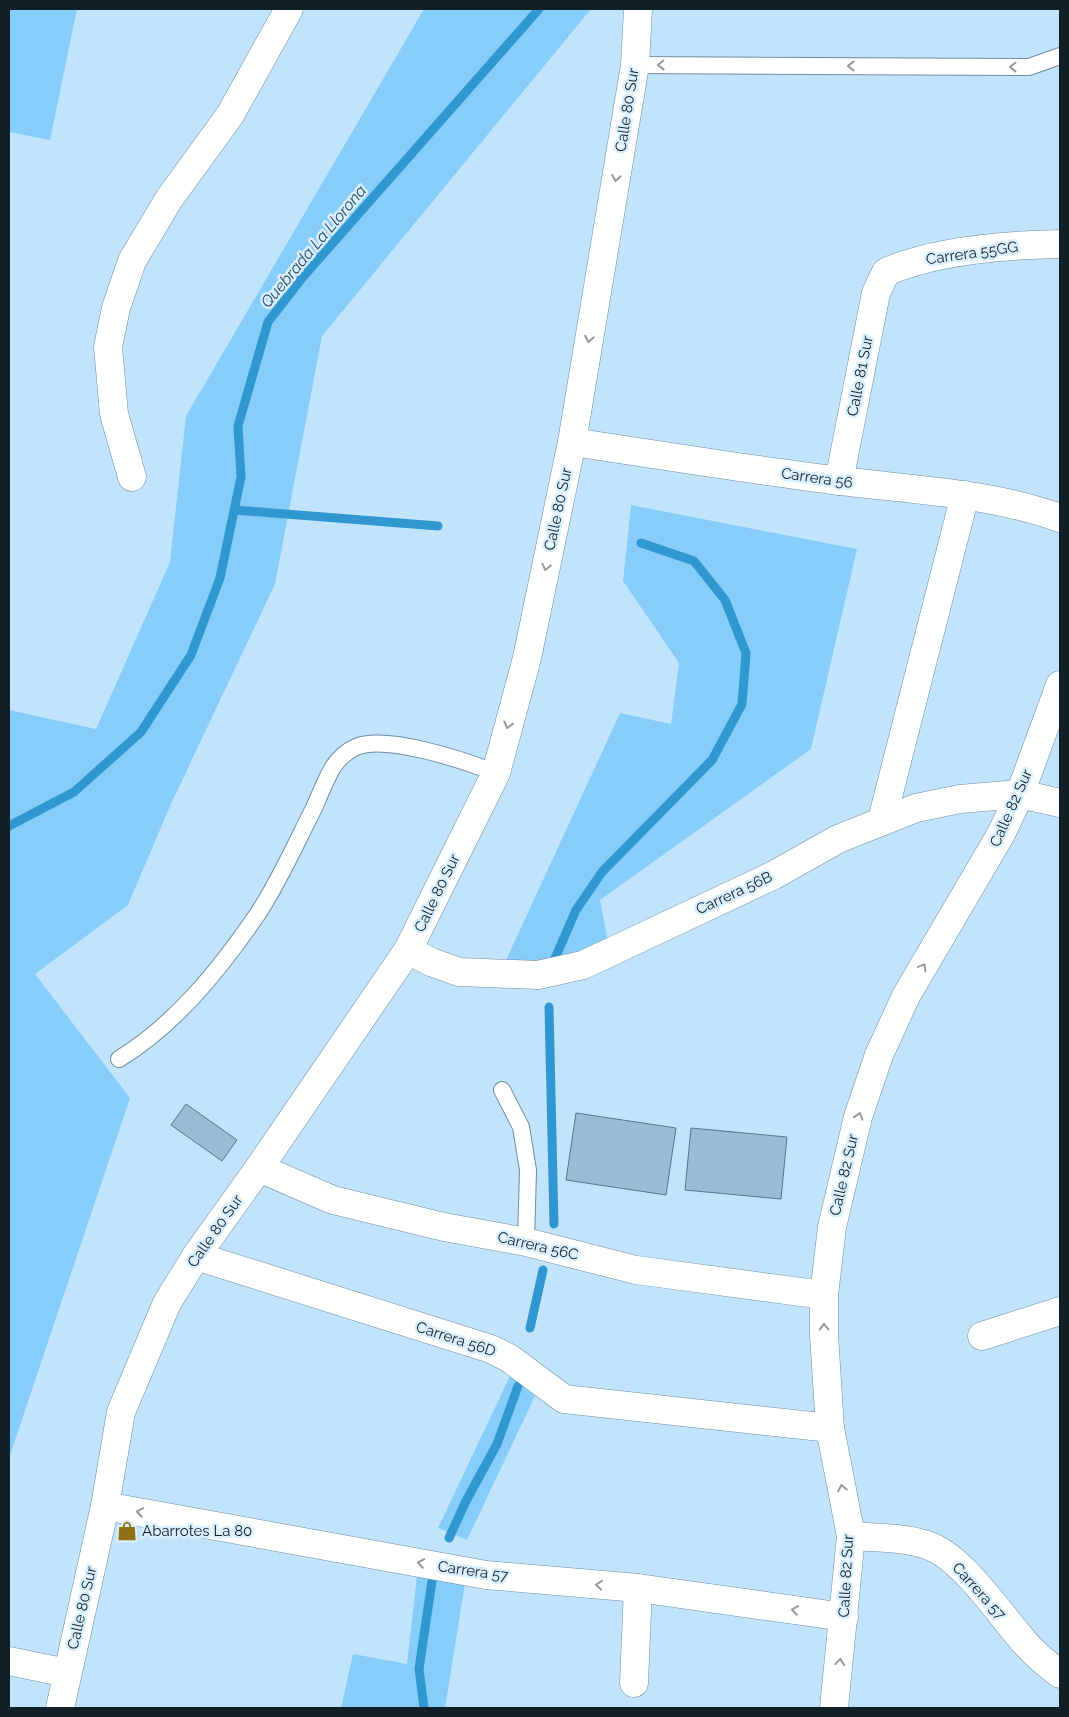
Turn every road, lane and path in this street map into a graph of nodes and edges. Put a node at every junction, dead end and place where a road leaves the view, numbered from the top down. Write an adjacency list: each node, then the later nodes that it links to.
1 (289, 9): 8 (street)
2 (638, 9): 4 (street, Calle 80 Sur)
3 (1060, 56): 4 (lane, one-way to 4)
4 (635, 65): 7 (street, Calle 80 Sur, one-way to 7)
5 (1060, 244): 6 (street, Carrera 55GG)
6 (886, 272): 9 (street, Calle 81 Sur)
7 (572, 442): 9 (street, Carrera 56); 13 (street, Calle 80 Sur, one-way to 13)
8 (132, 477)
9 (839, 481): 10 (street, Carrera 56)
10 (965, 496): 11 (street, Carrera 56); 16 (street)
11 (1060, 518)
12 (1060, 684): 14 (street, Calle 82 Sur)
13 (496, 773): 17 (street, Calle 80 Sur); 18 (lane)
14 (1020, 794): 15 (street, Carrera 56B); 16 (street, Carrera 56B); 23 (street, Calle 82 Sur, one-way to 14)
15 (1060, 803)
16 (882, 820): 17 (street, Carrera 56B)
17 (408, 950): 20 (street, Calle 80 Sur)
18 (119, 1059)
19 (502, 1090): 21 (lane)
20 (260, 1168): 21 (street, Carrera 56C); 22 (street, Calle 80 Sur)
21 (526, 1242): 23 (street, Carrera 56C)
22 (196, 1256): 26 (street, Carrera 56D); 27 (street, Calle 80 Sur)
23 (824, 1295): 26 (street, Calle 82 Sur, one-way to 23)
24 (1060, 1311): 25 (street)
25 (982, 1336)
26 (830, 1428): 28 (street, Calle 82 Sur, one-way to 26)
27 (105, 1506): 29 (street, Carrera 57, one-way to 27); 32 (street, Calle 80 Sur)
28 (851, 1536): 30 (street, Calle 82 Sur); 33 (street, Carrera 57)
29 (638, 1588): 30 (street, Carrera 57, one-way to 29); 34 (street)
30 (844, 1617): 36 (street, Calle 82 Sur, one-way to 30)
31 (9, 1661): 32 (street)
32 (67, 1674): 35 (street, Calle 80 Sur)
33 (1060, 1674)
34 (634, 1683)
35 (60, 1708)
36 (834, 1708)

